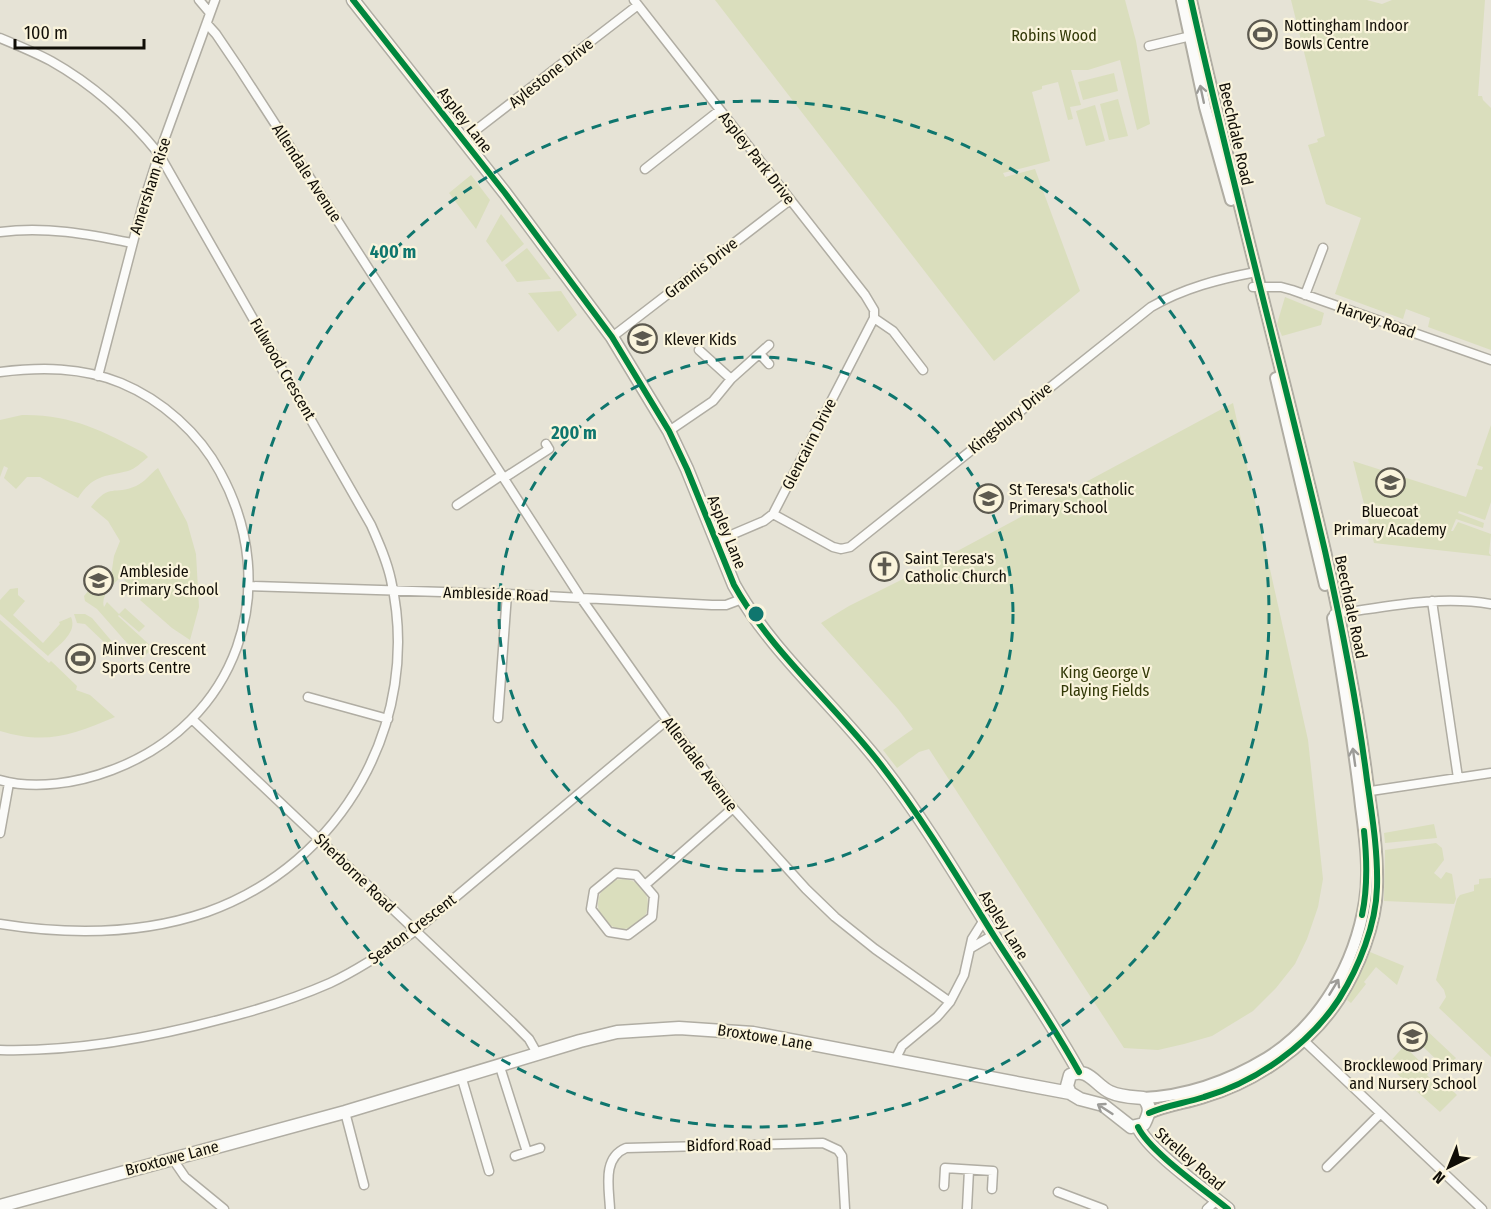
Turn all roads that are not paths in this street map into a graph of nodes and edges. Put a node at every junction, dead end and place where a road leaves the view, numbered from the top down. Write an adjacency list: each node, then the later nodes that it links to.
1 (199, 0): 7 (street)
2 (215, 0): 7 (street, Amersham Rise)
3 (353, 0): 13 (main road, Aspley Lane)
4 (1182, 0): 9 (street, Beechdale Road)
5 (1191, 0): 9 (street, Beechdale Road)
6 (636, 2): 12 (street, Aspley Park Drive); 13 (street, Aylestone Drive)
7 (210, 13): 8 (street, Amersham Rise)
8 (207, 24): 14 (street, Amersham Rise); 36 (street, Allendale Avenue)
9 (1195, 35): 11 (street); 20 (street, Beechdale Road)
10 (0, 38): 14 (street, Fulwood Crescent)
11 (1149, 46)
12 (720, 110): 15 (street); 16 (street, Aspley Park Drive)
13 (464, 140): 24 (main road, Aspley Lane)
14 (159, 154): 18 (street, Amersham Rise); 41 (street, Fulwood Crescent)
15 (645, 169)
16 (790, 200): 23 (street, Aspley Park Drive); 24 (street, Grannis Drive)
17 (0, 232): 18 (street)
18 (132, 243): 32 (street, Amersham Rise)
19 (1323, 248): 22 (street)
20 (1253, 273): 21 (street, Beechdale Road); 38 (street, Kingsbury Drive)
21 (1256, 287): 22 (street, Harvey Road); 47 (street, Beechdale Road)
22 (1305, 295): 28 (street, Harvey Road)
23 (874, 318): 30 (street); 38 (street, Glencairn Drive)
24 (612, 337): 34 (main road, Aspley Lane)
25 (769, 345): 27 (street)
26 (699, 350): 33 (street)
27 (760, 354): 29 (street); 33 (street)
28 (1491, 360)
29 (769, 364)
30 (924, 370)
31 (0, 372): 32 (street)
32 (98, 376): 40 (street)
33 (731, 379): 34 (street)
34 (669, 431): 39 (main road, Aspley Lane)
35 (546, 444): 36 (street)
36 (503, 476): 37 (street); 43 (street, Allendale Avenue)
37 (457, 505)
38 (773, 514): 39 (street)
39 (717, 541): 44 (main road, Aspley Lane)
40 (250, 586): 41 (street, Ambleside Road); 51 (street)
41 (393, 591): 42 (street, Ambleside Road); 50 (street, Fulwood Crescent)
42 (507, 594): 43 (street, Ambleside Road); 49 (street)
43 (581, 598): 44 (street, Ambleside Road); 52 (street, Allendale Avenue)
44 (742, 598): 61 (main road, Aspley Lane)
45 (1432, 601): 46 (street); 47 (street); 54 (street)
46 (1491, 604)
47 (1336, 614): 56 (street, Beechdale Road)
48 (308, 697): 50 (street)
49 (498, 717)
50 (388, 719): 59 (street, Fulwood Crescent)
51 (193, 720): 55 (street); 59 (street, Sherborne Road)
52 (667, 720): 57 (street, Allendale Avenue); 63 (street, Seaton Crescent)
53 (1491, 773): 54 (street)
54 (1458, 778): 56 (street)
55 (4, 781): 58 (street)
56 (1364, 792): 67 (street, Beechdale Road)
57 (733, 808): 60 (street); 66 (street, Allendale Avenue)
58 (0, 833)
59 (320, 840): 62 (street, Fulwood Crescent); 63 (street, Sherborne Road)
60 (645, 885): 60 (street)
61 (984, 920): 64 (main road, Aspley Lane); 65 (street)
62 (0, 924)
63 (415, 931): 68 (street, Seaton Crescent); 69 (street, Sherborne Road)
64 (993, 934): 65 (street); 72 (main road, Aspley Lane)
65 (971, 948): 66 (street)
66 (950, 1002): 70 (street)
67 (1300, 1037): 75 (street, Beechdale Road); 77 (street, Beechdale Road); 78 (street)
68 (0, 1050)
69 (538, 1054): 70 (main road, Broxtowe Lane); 71 (main road, Broxtowe Lane)
70 (895, 1060): 74 (main road, Broxtowe Lane)
71 (500, 1067): 73 (main road, Broxtowe Lane); 81 (street)
72 (1079, 1072): 74 (main road); 75 (main road)
73 (462, 1078): 76 (main road, Broxtowe Lane); 86 (street)
74 (1070, 1093): 79 (main road, Broxtowe Lane, one-way to 74)
75 (1143, 1098): 77 (main road)
76 (345, 1112): 83 (main road, Broxtowe Lane); 87 (street)
77 (1149, 1113): 79 (main road)
78 (1380, 1114): 84 (street); 100 (street)
79 (1138, 1127): 91 (main road, Strelley Road)
80 (540, 1148): 81 (street)
81 (527, 1152): 82 (street)
82 (515, 1156)
83 (172, 1158): 92 (main road, Broxtowe Lane); 93 (street)
84 (1327, 1167)
85 (969, 1170): 88 (street); 89 (street); 96 (street)
86 (489, 1171)
87 (364, 1185)
88 (944, 1186)
89 (992, 1189)
90 (1058, 1192): 97 (street)
91 (1216, 1200): 98 (street); 99 (main road, Strelley Road)
92 (3, 1207)
93 (224, 1209)
94 (610, 1209): 95 (street, Bidford Road)
95 (845, 1209)
96 (967, 1209)
97 (1103, 1209)
98 (1207, 1209)
99 (1228, 1209)
100 (1482, 1209)

